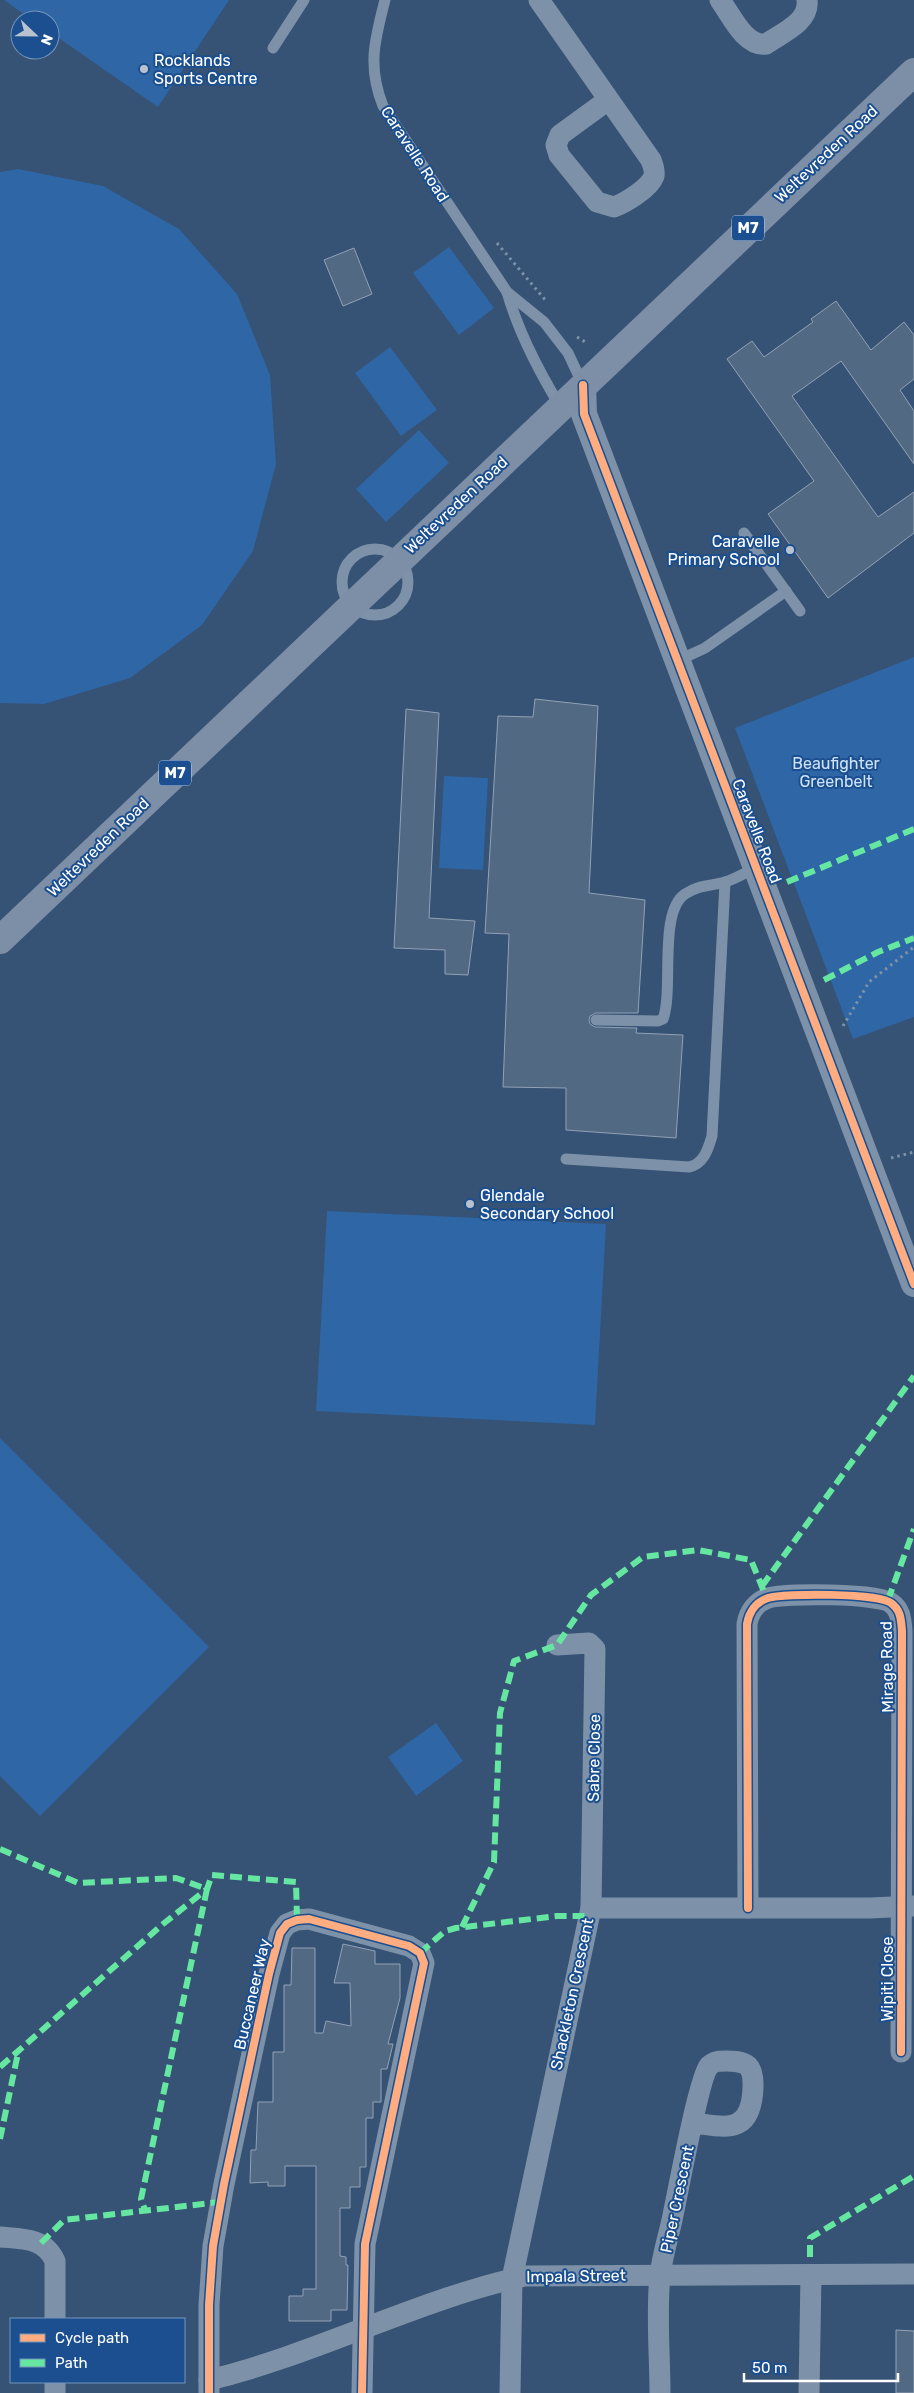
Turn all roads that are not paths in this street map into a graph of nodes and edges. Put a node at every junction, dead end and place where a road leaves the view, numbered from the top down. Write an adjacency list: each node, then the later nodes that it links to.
1 (304, 0): 6 (lane)
2 (385, 0): 9 (lane, Caravelle Road)
3 (539, 0): 8 (street)
4 (720, 0): 5 (street)
5 (808, 0)
6 (273, 48)
7 (914, 72): 10 (main road, Weltevreden Road / M7)
8 (608, 100): 8 (street)
9 (507, 292): 10 (lane, Caravelle Road); 11 (lane, Caravelle Road)
10 (583, 385): 11 (main road, Weltevreden Road / M7)
11 (572, 410): 15 (street, Caravelle Road); 18 (main road, Weltevreden Road / M7)
12 (744, 533): 13 (lane)
13 (786, 591): 14 (lane); 15 (lane)
14 (800, 611)
15 (677, 661): 16 (street, Caravelle Road)
16 (756, 868): 17 (lane); 21 (street, Caravelle Road)
17 (725, 882): 19 (lane); 20 (lane)
18 (0, 940)
19 (596, 1020)
20 (566, 1159)
21 (914, 1284)
22 (558, 1645): 24 (street, Sabre Close)
23 (907, 1906): 25 (street, Shackleton Crescent); 25 (street, Mirage Road); 26 (street, Wipiti Close)
24 (591, 1908): 25 (street, Shackleton Crescent); 32 (street, Shackleton Crescent)
25 (748, 1908)
26 (901, 2052)
27 (693, 2123): 31 (street, Piper Crescent)
28 (0, 2237): 33 (street)
29 (914, 2274): 30 (street, Impala Street)
30 (811, 2275): 31 (street, Impala Street); 39 (street)
31 (660, 2276): 32 (street, Impala Street); 38 (street, Piper Crescent)
32 (512, 2279): 34 (street, Impala Street); 37 (street, Shackleton Crescent)
33 (55, 2318)
34 (362, 2329): 35 (street, Impala Street); 35 (street, Buccaneer Way); 36 (street)
35 (209, 2386)
36 (362, 2393)
37 (510, 2393)
38 (660, 2393)
39 (809, 2393)

